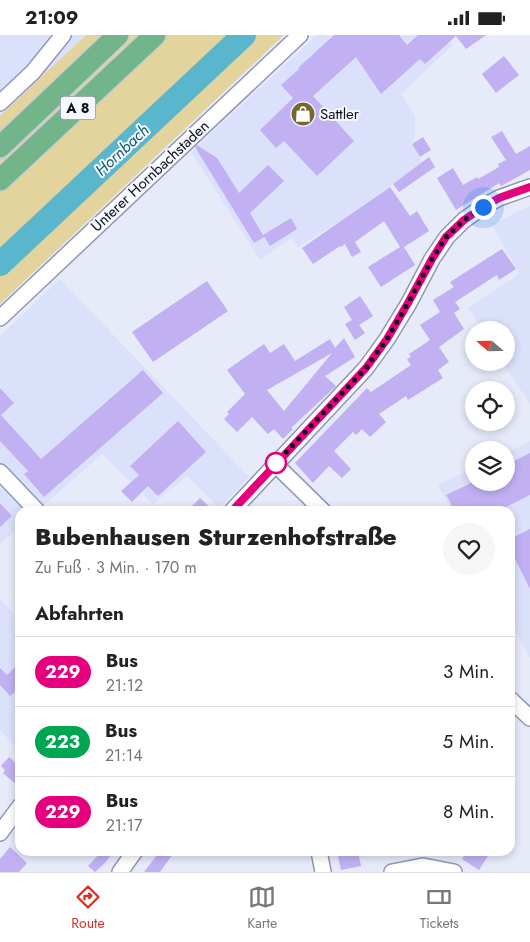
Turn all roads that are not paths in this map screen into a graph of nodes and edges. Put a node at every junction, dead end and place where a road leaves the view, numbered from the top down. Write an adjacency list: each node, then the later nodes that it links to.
1 (63, 35): 5 (street)
2 (118, 35): 6 (highway, A 8)
3 (155, 35): 7 (highway, A 8)
4 (300, 35): 9 (street, Unterer Hornbachstaden)
5 (0, 103)
6 (0, 147)
7 (0, 180)
8 (530, 187): 10 (street)
9 (0, 318)
10 (275, 464): 13 (street); 14 (street)
11 (0, 472): 12 (street)
12 (32, 506)
13 (237, 506)
14 (318, 506)
15 (515, 704): 16 (street)
16 (530, 718)
17 (15, 813): 18 (street)
18 (0, 833)
19 (131, 856): 21 (street)
20 (320, 856): 22 (street)
21 (120, 872)
22 (323, 872)
23 (392, 872): 24 (street)
24 (454, 872)

